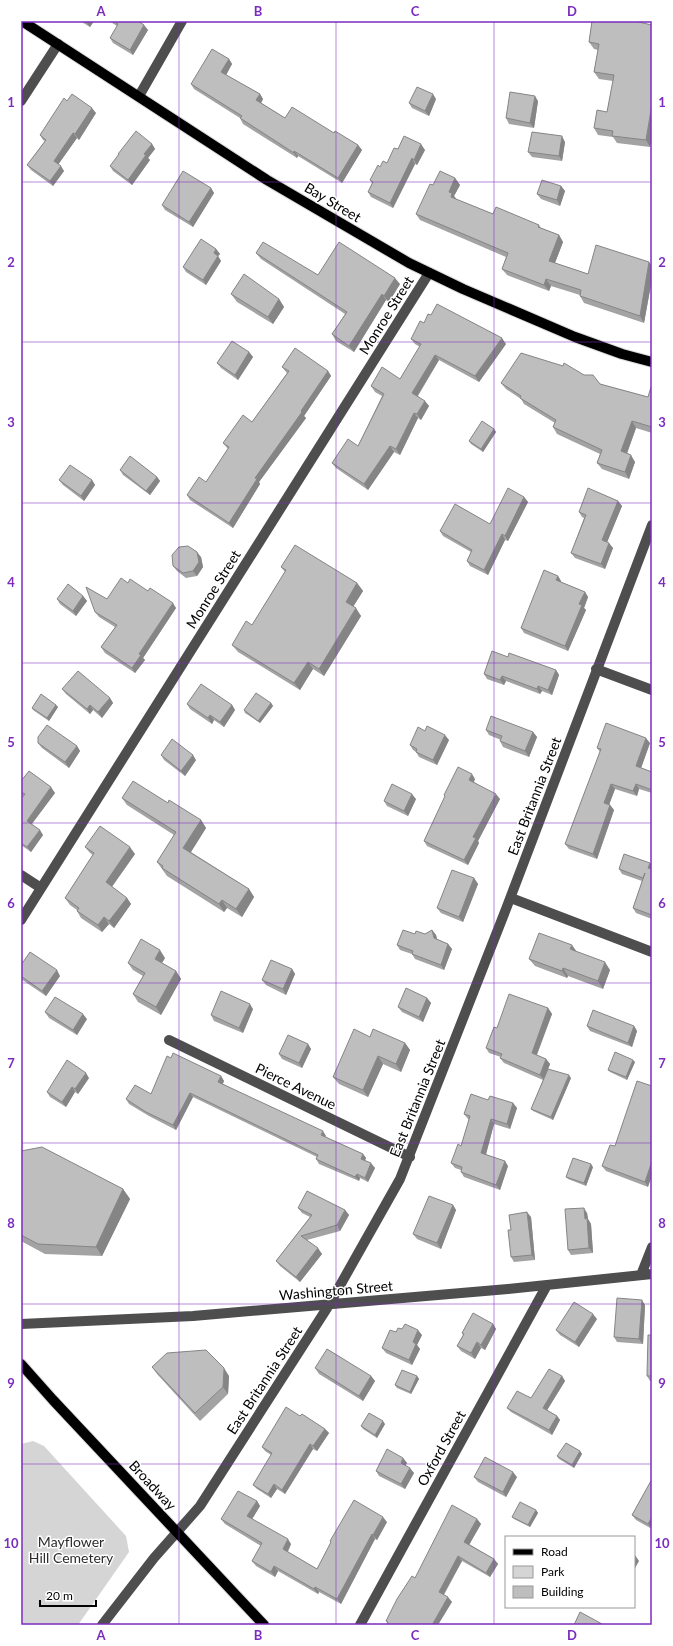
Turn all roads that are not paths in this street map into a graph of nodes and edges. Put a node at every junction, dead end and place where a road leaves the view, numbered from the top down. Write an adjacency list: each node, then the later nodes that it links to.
1 (22, 21): 3 (main road, Bay Street)
2 (182, 21): 4 (street)
3 (58, 44): 4 (main road, Bay Street); 5 (street)
4 (139, 96): 6 (main road, Bay Street)
5 (21, 101)
6 (429, 273): 7 (main road, Bay Street); 12 (street, Monroe Street)
7 (652, 362)
8 (652, 525): 9 (street, East Britannia Street)
9 (596, 669): 10 (street); 13 (street, East Britannia Street)
10 (652, 690)
11 (21, 875): 12 (street)
12 (41, 888): 14 (street, Monroe Street)
13 (511, 898): 15 (street); 17 (street, East Britannia Street)
14 (21, 920)
15 (652, 952)
16 (169, 1040): 17 (street, Pierce Avenue)
17 (410, 1157): 22 (street, East Britannia Street)
18 (652, 1247): 20 (street)
19 (652, 1274): 20 (street, Washington Street)
20 (642, 1275): 21 (street, Washington Street)
21 (547, 1285): 22 (street, Washington Street); 28 (street, Oxford Street)
22 (329, 1305): 23 (street, Washington Street); 25 (street, East Britannia Street)
23 (21, 1324)
24 (21, 1364): 25 (main road, Broadway)
25 (178, 1532): 26 (street, East Britannia Street); 27 (main road, Broadway)
26 (102, 1625)
27 (264, 1625)
28 (360, 1625)

